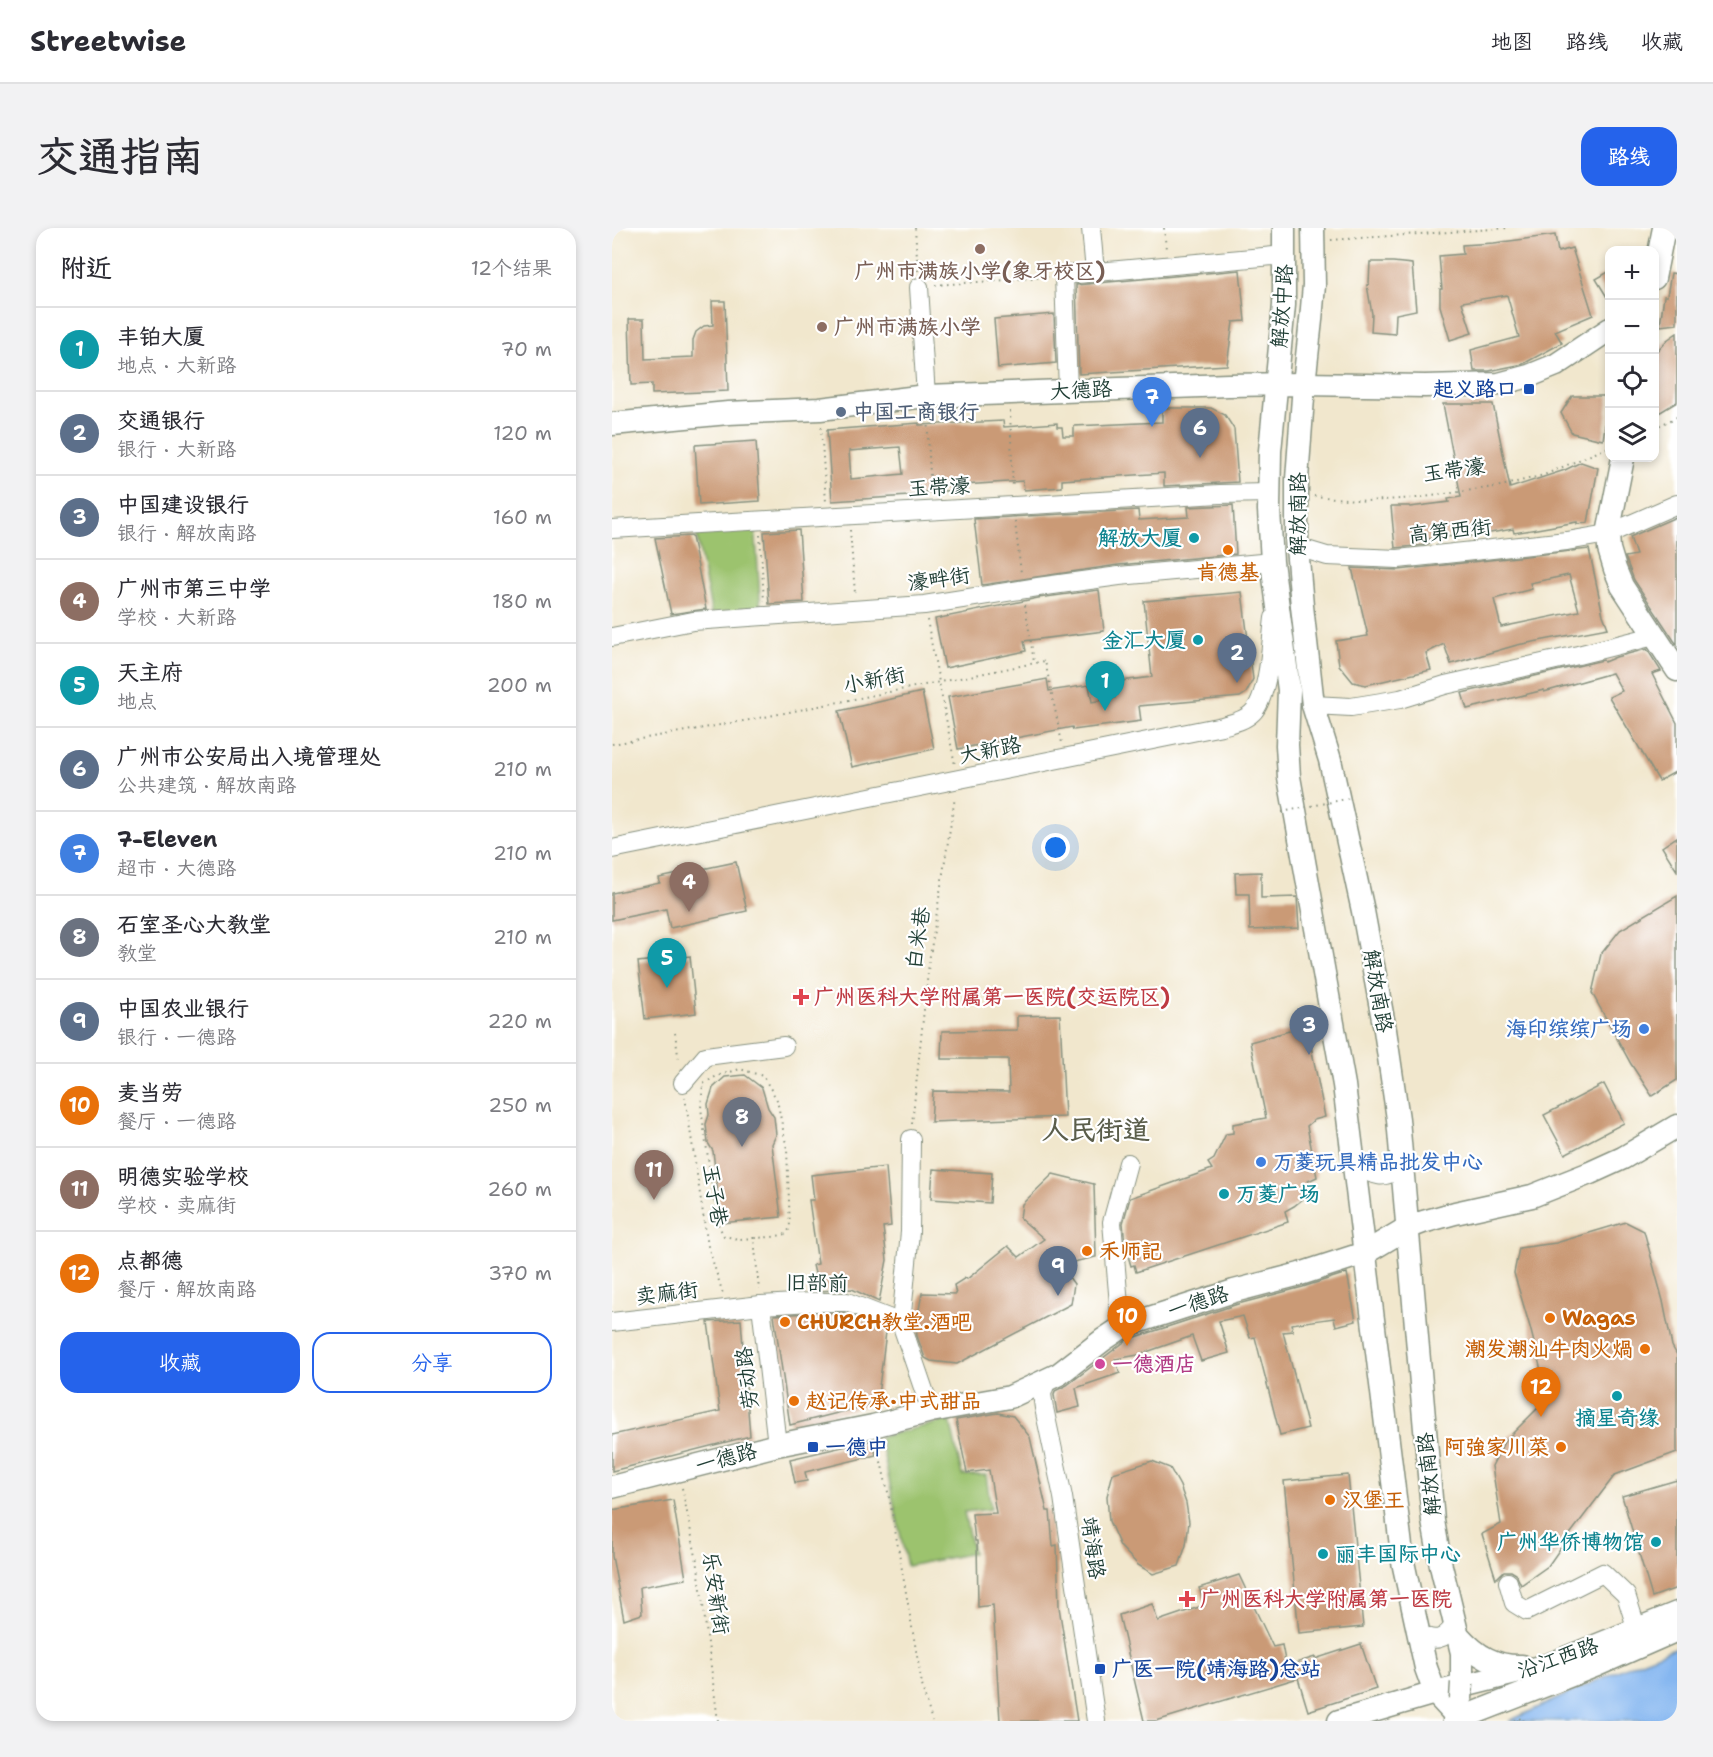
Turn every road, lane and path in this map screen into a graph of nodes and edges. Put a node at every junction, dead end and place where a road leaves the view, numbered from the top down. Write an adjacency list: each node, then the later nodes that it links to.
1 (915, 228): 14 (path)
2 (1091, 228): 12 (street)
3 (1164, 228): 11 (path)
4 (1284, 228): 10 (main road, 解放中路)
5 (1498, 228): 6 (path); 8 (path)
6 (1508, 228)
7 (1664, 228): 9 (main road)
8 (1314, 235): 17 (main road, 解放中路)
9 (1659, 253)
10 (1285, 255): 11 (street); 16 (main road, 解放中路)
11 (1168, 266): 12 (street)
12 (1095, 273): 13 (street)
13 (1064, 275): 14 (path); 18 (street)
14 (919, 286): 20 (street)
15 (1605, 332): 17 (main road, 大德路)
16 (1276, 384): 17 (main road, 大德路); 18 (main road, 大德路); 27 (main road, 解放南路)
17 (1304, 384): 28 (main road, 解放南路)
18 (1068, 391): 19 (main road, 大德路)
19 (1010, 393): 20 (main road, 大德路); 30 (path)
20 (926, 396): 21 (main road, 大德路); 31 (path)
21 (820, 409): 23 (main road, 大德路); 33 (path)
22 (1677, 417): 24 (path)
23 (612, 424)
24 (1659, 426)
25 (1605, 449): 28 (path, 玉带濠)
26 (1622, 462): 36 (main road)
27 (1269, 493): 30 (street, 玉带濠); 38 (main road, 解放南路)
28 (1297, 494): 37 (main road, 解放南路)
29 (1677, 504): 36 (street, 高第西街)
30 (1013, 506): 31 (street, 玉带濠); 39 (path)
31 (932, 510): 32 (street, 玉带濠)
32 (849, 515): 33 (street, 玉带濠); 42 (path)
33 (826, 516): 34 (street, 玉带濠)
34 (759, 520): 35 (street, 玉带濠); 43 (path)
35 (612, 529)
36 (1608, 534): 37 (street, 高第西街); 44 (main road)
37 (1297, 547): 49 (main road, 解放南路)
38 (1272, 562): 39 (street, 濠畔街); 40 (main road, 解放南路)
39 (1023, 589): 41 (street, 濠畔街); 46 (path)
40 (1276, 593): 51 (street, 大新路); 61 (main road, 解放南路)
41 (924, 605): 42 (street, 濠畔街); 48 (path)
42 (856, 610): 43 (street, 濠畔街)
43 (765, 616): 45 (street, 濠畔街)
44 (1654, 636): 47 (main road); 49 (street)
45 (612, 637)
46 (1034, 663): 48 (path, 小新街); 51 (path)
47 (1677, 670)
48 (938, 682): 50 (path, 小新街); 52 (path)
49 (1313, 705): 62 (main road, 解放南路)
50 (612, 744)
51 (1066, 758): 52 (street, 大新路)
52 (958, 779): 55 (street, 大新路); 60 (path, 白米巷)
53 (1351, 798): 54 (path, bridge)
54 (1282, 812)
55 (612, 849)
56 (675, 1033): 58 (path, 玉子巷)
57 (784, 1046): 58 (street)
58 (683, 1083): 68 (path, 玉子巷)
59 (1677, 1126): 64 (main road, 一德路)
60 (911, 1139): 70 (street)
61 (1353, 1160): 62 (street); 66 (main road, 解放南路)
62 (1402, 1160): 64 (main road, 解放南路)
63 (1128, 1163): 71 (street)
64 (1407, 1228): 66 (main road, 一德路); 80 (main road, 解放南路)
65 (754, 1238): 65 (path); 67 (path)
66 (1365, 1253): 71 (main road, 一德路); 83 (main road, 解放南路)
67 (761, 1305): 68 (street, 旧部前); 70 (street, 旧部前); 75 (street, 劳动路)
68 (728, 1308): 69 (street, 卖麻街)
69 (612, 1322)
70 (901, 1323): 73 (street)
71 (1121, 1328): 72 (main road, 一德路)
72 (1046, 1382): 73 (main road, 一德路); 90 (street, 靖海路)
73 (931, 1411): 74 (main road, 一德路)
74 (873, 1426): 75 (main road, 一德路); 89 (path)
75 (777, 1445): 76 (main road, 一德路)
76 (678, 1471): 77 (main road, 一德路); 88 (path, 乐安新街)
77 (612, 1487)
78 (1508, 1582): 81 (street)
79 (1677, 1613): 81 (main road, 沿江西路)
80 (1457, 1630): 83 (street); 84 (main road); 86 (main road, 解放南路)
81 (1637, 1630): 84 (main road, 沿江西路)
82 (1677, 1630): 86 (main road, 沿江西路)
83 (1417, 1632): 85 (main road, 解放南路)
84 (1548, 1665): 85 (main road, 沿江西路)
85 (1435, 1694): 86 (main road, 解放南路); 87 (main road, 沿江西路)
86 (1459, 1705)
87 (1346, 1720)
88 (718, 1721)
89 (932, 1721)
90 (1096, 1721)
91 (1516, 1721): 92 (path, bridge)
92 (1524, 1721)

